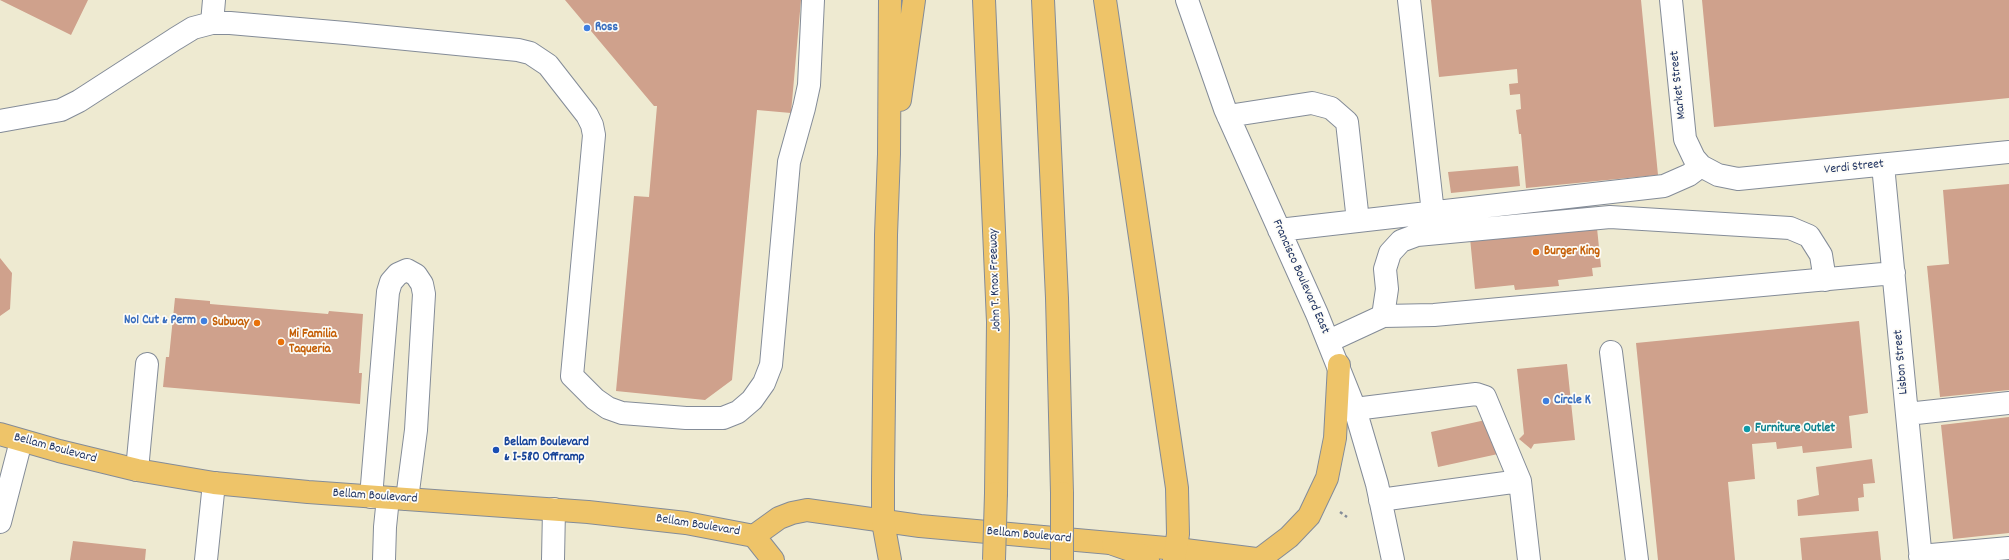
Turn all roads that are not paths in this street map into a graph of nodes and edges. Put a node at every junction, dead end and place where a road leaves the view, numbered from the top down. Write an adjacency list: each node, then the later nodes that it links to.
1 (214, 0): 11 (street)
2 (813, 0): 11 (street)
3 (890, 0): 15 (main road)
4 (914, 0): 15 (main road)
5 (984, 0): 51 (main road, John T. Knox Freeway, bridge)
6 (1043, 0): 52 (main road, bridge)
7 (1105, 0): 44 (main road)
8 (1187, 0): 12 (street, Francisco Boulevard East)
9 (1409, 0): 18 (street)
10 (1671, 0): 17 (street, Market Street)
11 (212, 23): 13 (street)
12 (1228, 116): 19 (street); 20 (street, Francisco Boulevard East)
13 (0, 121)
14 (2009, 152): 16 (street, Verdi Street)
15 (889, 154): 40 (main road)
16 (1884, 165): 17 (street, Verdi Street); 21 (street, Lisbon Street)
17 (1701, 166): 18 (street)
18 (1433, 213): 19 (street)
19 (1358, 221): 20 (street)
20 (1279, 230): 24 (street, Francisco Boulevard East)
21 (1894, 273): 22 (street); 30 (street, Lisbon Street)
22 (1825, 280): 23 (street); 23 (street)
23 (1383, 316): 24 (street)
24 (1329, 341): 27 (street, Francisco Boulevard East)
25 (1611, 352): 58 (street)
26 (146, 364): 33 (street)
27 (1339, 365): 29 (street, Francisco Boulevard East); 54 (main road)
28 (2009, 402): 30 (street)
29 (1355, 409): 34 (street); 37 (street, Francisco Boulevard East)
30 (1907, 414): 45 (street, Lisbon Street)
31 (0, 434): 32 (main road, Bellam Boulevard)
32 (21, 441): 33 (main road, Bellam Boulevard); 39 (street)
33 (137, 470): 35 (main road, Bellam Boulevard)
34 (1520, 481): 37 (street); 57 (street)
35 (214, 483): 36 (main road, Bellam Boulevard); 46 (street)
36 (389, 498): 36 (street); 38 (main road, Bellam Boulevard); 47 (street)
37 (1380, 500): 56 (street, Francisco Boulevard East)
38 (554, 509): 41 (main road, Bellam Boulevard); 48 (street)
39 (0, 522)
40 (883, 522): 41 (main road, Bellam Boulevard); 42 (main road, Bellam Boulevard); 50 (main road)
41 (754, 536): 49 (main road, Bellam Boulevard)
42 (1113, 544): 44 (main road, Bellam Boulevard); 53 (main road)
43 (2009, 548): 45 (street)
44 (1176, 554): 54 (main road, Bellam Boulevard)
45 (1921, 558)
46 (206, 560)
47 (384, 560)
48 (553, 560)
49 (773, 560)
50 (890, 560)
51 (994, 560)
52 (1062, 560)
53 (1148, 560)
54 (1260, 560): 55 (main road, Bellam Boulevard)
55 (1264, 560)
56 (1393, 560)
57 (1529, 560)
58 (1637, 560)

